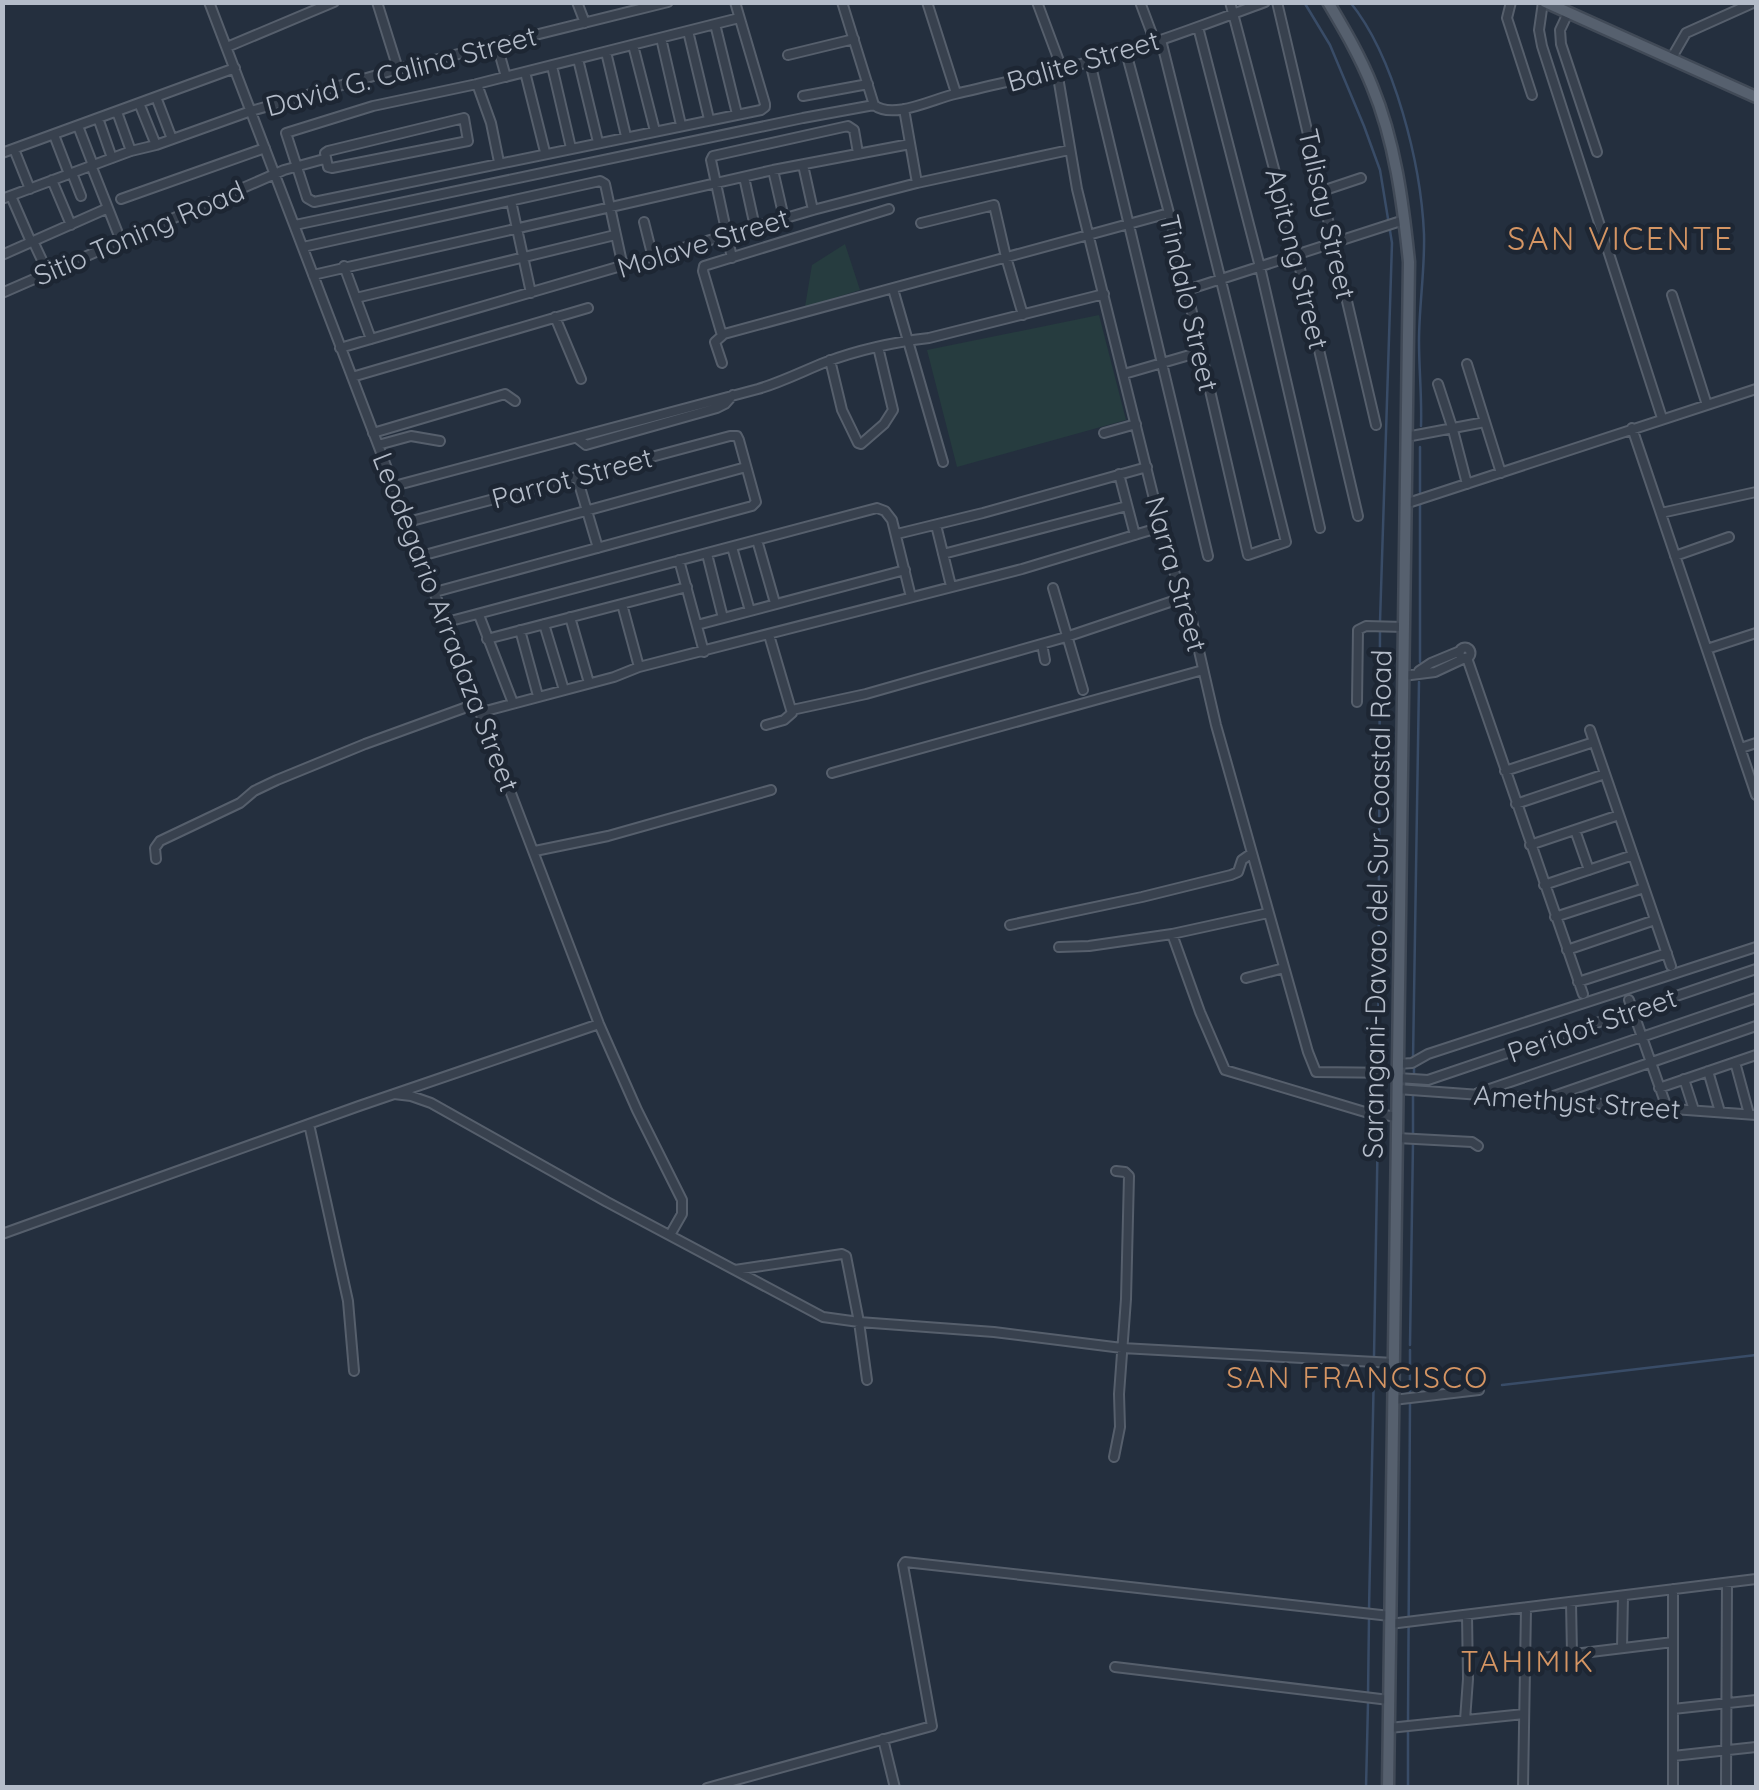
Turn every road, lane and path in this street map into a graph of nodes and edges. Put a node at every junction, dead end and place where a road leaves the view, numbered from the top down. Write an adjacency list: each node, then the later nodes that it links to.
1 (210, 2): 32 (street, Leodegario Arradaza Street)
2 (334, 2): 32 (street)
3 (377, 2): 41 (street)
4 (577, 2): 22 (street)
5 (668, 2): 22 (street, David G. Calina Street)
6 (735, 2): 21 (street)
7 (842, 2): 28 (street)
8 (927, 2): 47 (street)
9 (1037, 2): 42 (street, Narra Street)
10 (1140, 2): 29 (street)
11 (1230, 2): 19 (street, Apitong Street)
12 (1265, 2): 19 (street, Balite Street)
13 (1276, 2): 95 (street, Talisay Street)
14 (1328, 2): 26 (main road, Sarangani-Davao del Sur Coastal Road)
15 (1336, 2): 26 (main road, Sarangani-Davao del Sur Coastal Road)
16 (1511, 2): 48 (street)
17 (1544, 2): 20 (main road); 161 (street)
18 (1755, 2): 37 (street)
19 (1234, 13): 24 (street, Balite Street); 122 (street, Apitong Street)
20 (1568, 13): 37 (main road); 78 (street)
21 (739, 18): 23 (street); 57 (street)
22 (584, 23): 31 (street, David G. Calina Street)
23 (715, 24): 25 (street); 57 (street)
24 (1198, 27): 29 (street, Balite Street); 129 (street)
25 (688, 30): 27 (street); 59 (street)
26 (1346, 32): 107 (main road, Sarangani-Davao del Sur Coastal Road)
27 (661, 38): 30 (street); 61 (street)
28 (854, 39): 35 (street); 46 (street)
29 (1158, 41): 34 (street, Balite Street); 132 (street)
30 (633, 45): 33 (street); 64 (street)
31 (495, 46): 41 (street, David G. Calina Street); 44 (street)
32 (226, 47): 40 (street, Leodegario Arradaza Street)
33 (606, 52): 36 (street); 66 (street)
34 (1126, 52): 38 (street, Balite Street); 104 (street, Tindalo Street)
35 (788, 55)
36 (578, 59): 39 (street); 68 (street)
37 (1671, 59): 51 (main road)
38 (1090, 62): 42 (street, Balite Street); 109 (street)
39 (552, 66): 43 (street); 72 (street)
40 (235, 68): 50 (street); 55 (street, Leodegario Arradaza Street)
41 (398, 69): 55 (street, David G. Calina Street)
42 (1060, 70): 47 (street, Balite Street); 74 (street, Narra Street)
43 (525, 72): 44 (street); 76 (street)
44 (504, 77): 45 (street)
45 (477, 84): 60 (street); 85 (street)
46 (868, 84): 49 (street); 53 (street)
47 (956, 93): 54 (street, Balite Street)
48 (1532, 95)
49 (803, 96)
50 (156, 97): 52 (street); 67 (street)
51 (1756, 97)
52 (139, 104): 56 (street); 70 (street)
53 (874, 105): 54 (street); 111 (street)
54 (904, 109): 69 (street)
55 (251, 111): 67 (street, David G. Calina Street); 71 (street, Leodegario Arradaza Street)
56 (116, 112): 58 (street); 75 (street)
57 (737, 114): 59 (street)
58 (98, 118): 62 (street); 80 (street)
59 (709, 119): 61 (street)
60 (491, 124): 63 (street); 82 (street)
61 (681, 125): 64 (street)
62 (78, 126): 65 (street); 84 (street)
63 (467, 130): 81 (street); 81 (street)
64 (655, 131): 66 (street)
65 (54, 134): 73 (street); 87 (street)
66 (626, 136): 68 (street)
67 (172, 139): 70 (street, David G. Calina Street)
68 (598, 142): 72 (street)
69 (910, 144): 77 (street); 92 (street)
70 (156, 145): 75 (street, David G. Calina Street)
71 (265, 148): 88 (street, Leodegario Arradaza Street); 98 (street)
72 (571, 148): 76 (street)
73 (14, 149): 79 (street); 94 (street)
74 (1070, 150): 92 (street, Molave Street); 115 (street, Narra Street)
75 (131, 151): 80 (street, David G. Calina Street)
76 (546, 152): 82 (street)
77 (858, 152): 83 (street); 93 (street)
78 (1597, 152)
79 (2, 153)
80 (112, 158): 84 (street, David G. Calina Street)
81 (324, 158): 85 (street, Sitio Toning Road)
82 (499, 162): 85 (street)
83 (804, 164): 86 (street); 103 (street)
84 (92, 165): 87 (street, David G. Calina Street); 101 (street)
85 (296, 165): 88 (street, Sitio Toning Road)
86 (773, 170): 89 (street); 105 (street)
87 (70, 173): 91 (street, David G. Calina Street); 96 (street)
88 (276, 174): 111 (street, Leodegario Arradaza Street); 117 (street, Sitio Toning Road)
89 (744, 177): 93 (street); 112 (street)
90 (1361, 178): 95 (street)
91 (52, 180): 94 (street, David G. Calina Street); 110 (street)
92 (917, 182): 103 (street, Molave Street)
93 (716, 183): 100 (street); 116 (street)
94 (30, 188): 97 (street, David G. Calina Street)
95 (1322, 191): 119 (street, Talisay Street)
96 (81, 196)
97 (7, 197): 118 (street)
98 (121, 199)
99 (512, 201): 100 (street); 113 (street); 120 (street)
100 (610, 207): 113 (street); 114 (street)
101 (108, 208): 110 (street); 117 (street)
102 (889, 209): 126 (street)
103 (814, 210): 105 (street, Molave Street)
104 (1168, 213): 109 (street); 134 (street, Tindalo Street)
105 (784, 218): 112 (street, Molave Street)
106 (644, 222): 125 (street)
107 (1399, 222): 119 (street); 172 (main road, Sarangani-Davao del Sur Coastal Road)
108 (921, 223): 123 (street)
109 (1130, 224): 115 (street); 151 (street)
110 (70, 225): 118 (street)
111 (295, 225): 120 (street, Leodegario Arradaza Street)
112 (755, 226): 116 (street, Molave Street)
113 (517, 228): 124 (street); 127 (street)
114 (615, 234): 124 (street); 128 (street)
115 (1088, 235): 123 (street); 137 (street, Narra Street)
116 (726, 236): 125 (street, Molave Street); 126 (street)
117 (121, 241): 130 (street, Sitio Toning Road)
118 (32, 242): 121 (street); 130 (street)
119 (1334, 244): 122 (street); 165 (street, Talisay Street)
120 (303, 247): 131 (street, Leodegario Arradaza Street)
121 (2, 255)
122 (1297, 256): 129 (street); 190 (street, Apitong Street)
123 (1006, 257): 133 (street); 141 (street)
124 (524, 258): 136 (street); 139 (street)
125 (653, 258): 128 (street, Molave Street)
126 (732, 258): 143 (street)
127 (344, 266): 131 (street); 139 (street)
128 (623, 267): 136 (street, Molave Street)
129 (1260, 267): 132 (street); 194 (street)
130 (48, 273): 135 (street, Sitio Toning Road)
131 (313, 274): 146 (street, Leodegario Arradaza Street)
132 (1220, 280): 134 (street); 148 (street, Tindalo Street)
133 (893, 288): 143 (street); 145 (street)
134 (1187, 290): 148 (street, Tindalo Street)
135 (2, 292)
136 (531, 293): 144 (street, Molave Street)
137 (1104, 294): 141 (street); 153 (street, Narra Street)
138 (1672, 296): 160 (street)
139 (356, 298): 144 (street)
140 (588, 308): 142 (street)
141 (1023, 314): 145 (street)
142 (555, 317): 154 (street); 155 (street)
143 (724, 334): 150 (street)
144 (371, 340): 146 (street, Molave Street)
145 (908, 340): 147 (street); 177 (street)
146 (340, 348): 154 (street, Leodegario Arradaza Street)
147 (878, 348): 149 (street); 149 (street)
148 (1200, 352): 151 (street)
149 (830, 360): 158 (street)
150 (722, 363)
151 (1163, 363): 153 (street); 204 (street)
152 (1466, 364): 163 (street)
153 (1124, 374): 164 (street, Narra Street)
154 (352, 377): 169 (street, Leodegario Arradaza Street)
155 (581, 379)
156 (1438, 384): 168 (street)
157 (1756, 389): 160 (street)
158 (726, 399): 162 (street); 170 (street)
159 (516, 401): 169 (street)
160 (1707, 405): 161 (street)
161 (1662, 418): 166 (street)
162 (641, 419): 167 (street); 170 (street)
163 (1485, 422): 168 (street); 180 (street)
164 (1136, 424): 171 (street); 179 (street, Narra Street)
165 (1376, 425)
166 (1632, 428): 180 (street); 189 (street)
167 (603, 430): 173 (street); 175 (street)
168 (1453, 430): 172 (street); 183 (street)
169 (374, 433): 176 (street, Leodegario Arradaza Street)
170 (628, 434): 175 (street)
171 (1104, 434)
172 (1406, 437): 186 (main road, Sarangani-Davao del Sur Coastal Road)
173 (576, 438): 175 (street); 184 (street)
174 (440, 441): 176 (street)
175 (600, 442)
176 (378, 444): 184 (street, Leodegario Arradaza Street)
177 (943, 462)
178 (746, 467): 182 (street, Parrot Street); 188 (street); 200 (street)
179 (1147, 467): 181 (street); 193 (street, Narra Street)
180 (1501, 473): 183 (street)
181 (1119, 474): 187 (street); 192 (street)
182 (577, 476): 188 (street); 191 (street, Parrot Street)
183 (1467, 484): 186 (street)
184 (394, 486): 191 (street, Leodegario Arradaza Street)
185 (1756, 492): 189 (street)
186 (1405, 504): 223 (main road, Sarangani-Davao del Sur Coastal Road)
187 (1128, 506): 196 (street); 202 (street)
188 (587, 511): 200 (street); 203 (street)
189 (1661, 513): 205 (street)
190 (1358, 516)
191 (408, 522): 203 (street, Leodegario Arradaza Street)
192 (936, 525): 195 (street); 202 (street)
193 (1162, 528): 196 (street); 213 (street, Narra Street)
194 (1320, 528)
195 (897, 534): 198 (street); 207 (street)
196 (1135, 535): 208 (street)
197 (1728, 537): 205 (street)
198 (757, 540): 199 (street); 214 (street)
199 (732, 547): 201 (street); 216 (street)
200 (598, 548): 211 (street)
201 (707, 554): 206 (street); 219 (street)
202 (943, 554): 208 (street)
203 (422, 556): 211 (street, Leodegario Arradaza Street)
204 (1208, 556)
205 (1675, 556): 230 (street)
206 (679, 560): 209 (street); 217 (street)
207 (904, 570): 212 (street); 214 (street)
208 (952, 586): 212 (street)
209 (686, 587): 215 (street); 222 (street)
210 (1053, 588): 227 (street)
211 (435, 592): 220 (street, Leodegario Arradaza Street)
212 (910, 597): 226 (street)
213 (1182, 598): 227 (street); 234 (street, Narra Street)
214 (774, 603): 216 (street)
215 (622, 604): 218 (street); 233 (street)
216 (750, 611): 219 (street)
217 (478, 615): 220 (street); 228 (street)
218 (570, 616): 221 (street); 236 (street)
219 (723, 618): 222 (street)
220 (447, 622): 242 (street, Leodegario Arradaza Street)
221 (544, 624): 224 (street); 237 (street)
222 (697, 625): 231 (street)
223 (1404, 627): 235 (main road, Sarangani-Davao del Sur Coastal Road); 240 (street)
224 (520, 630): 228 (street); 239 (street)
225 (1756, 633): 230 (street)
226 (769, 635): 231 (street); 243 (street)
227 (1066, 637): 229 (street); 238 (street)
228 (487, 639): 241 (street)
229 (1042, 644): 232 (street); 243 (street)
230 (1707, 649): 248 (street)
231 (704, 652): 233 (street)
232 (1045, 660)
233 (640, 667): 236 (street)
234 (1203, 670): 250 (street); 259 (street, Narra Street)
235 (1409, 675): 249 (street); 291 (main road, Sarangani-Davao del Sur Coastal Road)
236 (589, 683): 237 (street)
237 (564, 690): 239 (street)
238 (1083, 690)
239 (538, 696): 241 (street)
240 (1357, 702)
241 (513, 703): 242 (street)
242 (480, 708): 258 (street, Leodegario Arradaza Street); 261 (street)
243 (792, 710): 244 (street)
244 (766, 725)
245 (1590, 730): 246 (street)
246 (1594, 742): 249 (street); 251 (street)
247 (1756, 743): 248 (street)
248 (1741, 748): 253 (street)
249 (1505, 771): 254 (street)
250 (832, 773)
251 (1605, 774): 254 (street); 255 (street)
252 (771, 790): 258 (street)
253 (1756, 795)
254 (1516, 804): 257 (street)
255 (1619, 815): 256 (street); 260 (street)
256 (1575, 830): 257 (street); 262 (street)
257 (1530, 845): 263 (street)
258 (535, 851): 283 (street, Leodegario Arradaza Street)
259 (1252, 853): 265 (street, Narra Street); 268 (street)
260 (1633, 855): 262 (street); 264 (street)
261 (156, 859)
262 (1589, 870): 263 (street)
263 (1544, 885): 266 (street)
264 (1644, 888): 266 (street); 267 (street)
265 (1268, 913): 269 (street); 276 (street, Narra Street)
266 (1555, 917): 272 (street)
267 (1655, 920): 272 (street); 273 (street)
268 (1010, 925)
269 (1172, 934): 270 (street); 302 (street)
270 (1060, 946)
271 (1756, 947): 291 (street)
272 (1567, 950): 278 (street)
273 (1666, 953): 275 (street); 278 (street)
274 (1755, 965): 282 (street, Peridot Street)
275 (1671, 966)
276 (1284, 968): 277 (street); 290 (street, Narra Street)
277 (1246, 978)
278 (1578, 982): 279 (street)
279 (1583, 994)
280 (1756, 998): 285 (street)
281 (1630, 1000): 282 (street)
282 (1633, 1011): 285 (street); 293 (street, Peridot Street)
283 (599, 1024): 295 (street); 308 (street, Leodegario Arradaza Street)
284 (1756, 1026): 287 (street)
285 (1642, 1037): 287 (street); 296 (street)
286 (1756, 1054): 288 (street)
287 (1650, 1062): 294 (street); 297 (street)
288 (1735, 1062): 289 (street); 301 (street)
289 (1708, 1071): 292 (street); 300 (street)
290 (1316, 1072): 291 (street, Amethyst Street)
291 (1398, 1076): 293 (street, Amethyst Street); 302 (main road, Sarangani-Davao del Sur Coastal Road)
292 (1684, 1079): 294 (street); 299 (street)
293 (1428, 1086): 296 (street, Amethyst Street)
294 (1659, 1088): 298 (street)
295 (410, 1092): 303 (street); 308 (street)
296 (1474, 1094): 297 (street, Amethyst Street)
297 (1545, 1100): 298 (street, Amethyst Street)
298 (1666, 1108): 299 (street, Amethyst Street)
299 (1694, 1110): 300 (street, Amethyst Street)
300 (1720, 1112): 301 (street, Amethyst Street)
301 (1753, 1115)
302 (1397, 1117): 304 (main road, Sarangani-Davao del Sur Coastal Road)
303 (308, 1124): 307 (street); 313 (street)
304 (1397, 1138): 305 (street); 312 (main road, Sarangani-Davao del Sur Coastal Road)
305 (1478, 1146)
306 (1116, 1171): 311 (street)
307 (2, 1234)
308 (670, 1236): 309 (street)
309 (735, 1270): 310 (street); 310 (street)
310 (859, 1322): 311 (street); 314 (street)
311 (1122, 1348): 312 (street); 317 (street)
312 (1394, 1363): 316 (main road, Sarangani-Davao del Sur Coastal Road)
313 (354, 1370)
314 (867, 1380)
315 (1479, 1390): 316 (street)
316 (1393, 1400): 325 (main road, Sarangani-Davao del Sur Coastal Road)
317 (1114, 1457)
318 (1756, 1580): 319 (street)
319 (1728, 1583): 320 (street); 333 (street)
320 (1673, 1589): 321 (street); 326 (street)
321 (1622, 1596): 322 (street); 327 (street)
322 (1571, 1602): 323 (street); 328 (street)
323 (1526, 1608): 324 (street); 329 (street)
324 (1467, 1615): 325 (street); 336 (street)
325 (1390, 1620): 331 (main road, Sarangani-Davao del Sur Coastal Road); 338 (street)
326 (1673, 1642): 327 (street); 334 (street)
327 (1622, 1648): 328 (street)
328 (1572, 1654): 329 (street)
329 (1524, 1660): 335 (street)
330 (1114, 1668): 331 (street)
331 (1389, 1700): 337 (main road, Sarangani-Davao del Sur Coastal Road)
332 (1756, 1700): 333 (street)
333 (1728, 1704): 334 (street); 340 (street)
334 (1673, 1709): 341 (street)
335 (1524, 1714): 336 (street); 346 (street)
336 (1466, 1720): 337 (street)
337 (1388, 1728): 345 (main road, Sarangani-Davao del Sur Coastal Road)
338 (883, 1739): 342 (street); 344 (street)
339 (1756, 1747): 340 (street)
340 (1726, 1750): 341 (street); 348 (street)
341 (1673, 1756): 347 (street)
342 (731, 1784): 343 (street)
343 (707, 1788)
344 (895, 1788)
345 (1388, 1788)
346 (1524, 1788)
347 (1672, 1788)
348 (1726, 1788)

